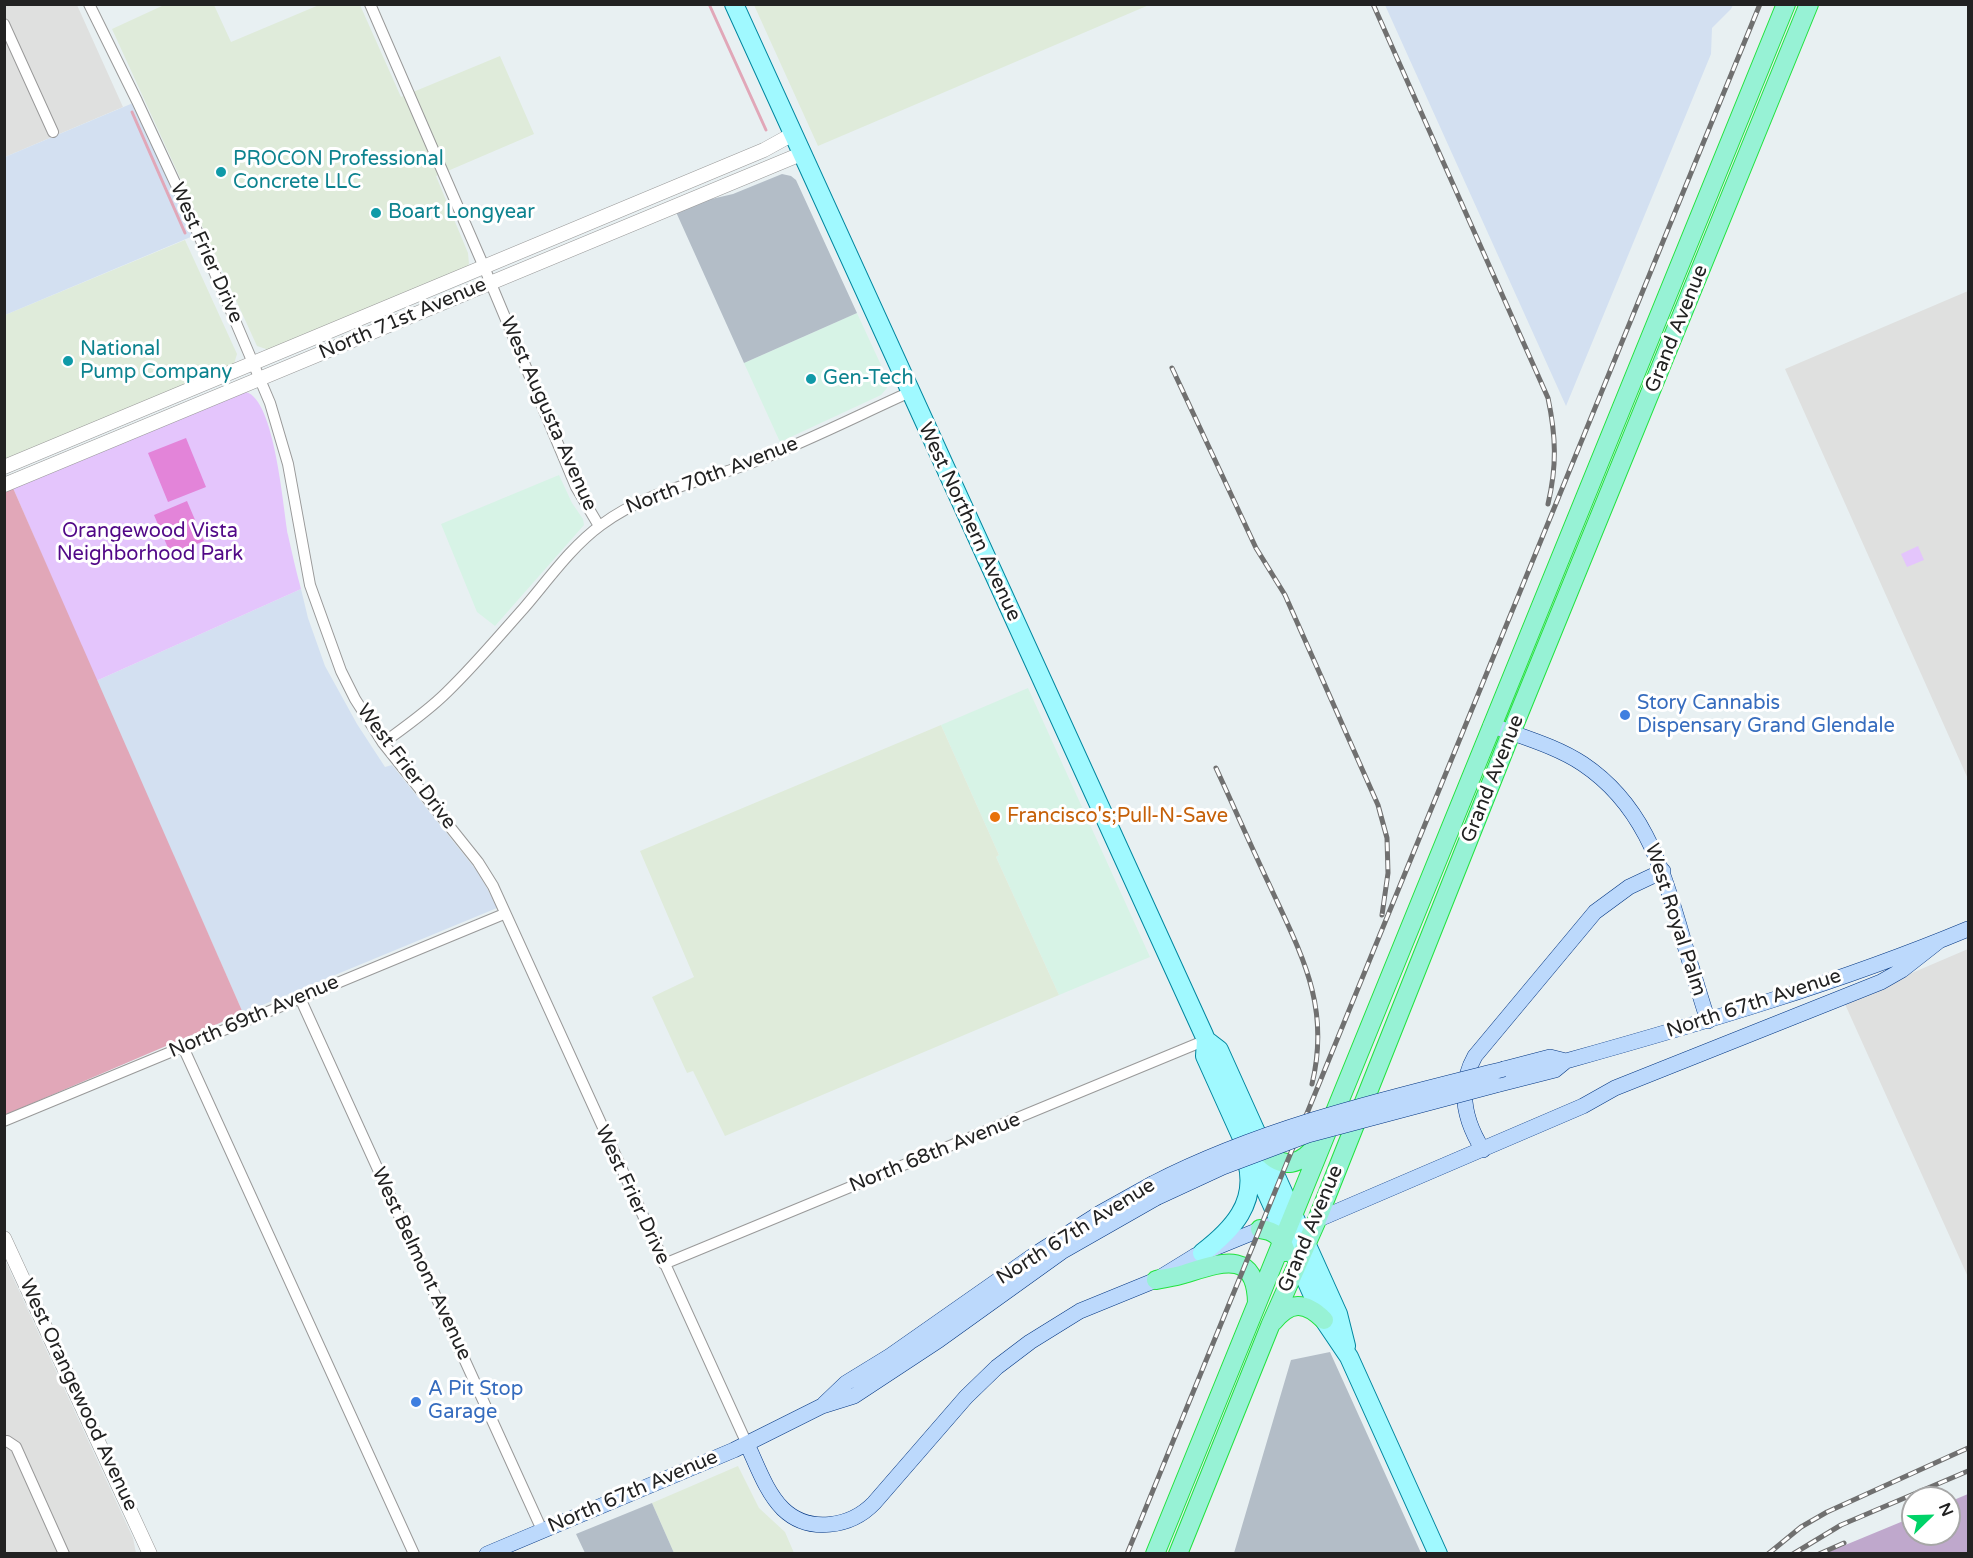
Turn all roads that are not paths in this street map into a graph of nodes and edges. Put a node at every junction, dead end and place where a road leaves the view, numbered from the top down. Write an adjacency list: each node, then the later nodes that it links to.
1 (89, 4): 16 (street, West Frier Drive)
2 (370, 4): 12 (street, West Augusta Avenue)
3 (734, 4): 10 (main road, West Northern Avenue)
4 (1786, 4): 7 (highway, Grand Avenue)
5 (1809, 4): 8 (highway, Grand Avenue)
6 (4, 24): 9 (street)
7 (1772, 40): 8 (highway); 22 (highway, Grand Avenue)
8 (1792, 49): 23 (highway, Grand Avenue)
9 (53, 132)
10 (793, 134): 11 (main road, West Northern Avenue); 12 (street, North 71st Avenue)
11 (801, 154): 13 (street, North 71st Avenue); 18 (main road, West Northern Avenue)
12 (484, 267): 13 (street, West Augusta Avenue); 14 (street, North 71st Avenue)
13 (490, 282): 15 (street, North 71st Avenue); 25 (street, West Augusta Avenue)
14 (346, 324): 15 (street); 16 (street, North 71st Avenue)
15 (353, 340): 17 (street, North 71st Avenue)
16 (254, 363): 17 (street, West Frier Drive); 19 (street, North 71st Avenue)
17 (261, 378): 20 (street, North 71st Avenue); 28 (street, West Frier Drive)
18 (910, 392): 25 (street, North 70th Avenue); 35 (main road, West Northern Avenue)
19 (132, 414): 20 (street); 21 (street, North 71st Avenue)
20 (138, 429): 24 (street, North 71st Avenue)
21 (4, 467)
22 (1598, 468): 23 (highway); 26 (highway, Grand Avenue)
23 (1617, 475): 27 (highway, Grand Avenue)
24 (4, 485)
25 (599, 526): 28 (street, North 70th Avenue)
26 (1491, 725): 27 (main road, West Royal Palm); 38 (highway, Grand Avenue)
27 (1511, 733): 29 (main road, West Royal Palm); 44 (highway, Grand Avenue)
28 (383, 743): 30 (street, West Frier Drive)
29 (1663, 871): 34 (main road, West Royal Palm); 42 (main road)
30 (504, 914): 33 (street, North 69th Avenue); 51 (street, West Frier Drive)
31 (1968, 929): 32 (main road, North 67th Avenue)
32 (1939, 941): 34 (main road, North 67th Avenue); 42 (main road, North 67th Avenue)
33 (300, 998): 36 (street, North 69th Avenue); 60 (street, West Belmont Avenue)
34 (1708, 1020): 37 (main road, North 67th Avenue)
35 (1206, 1040): 40 (main road, West Northern Avenue); 41 (main road, West Northern Avenue); 51 (street, North 68th Avenue)
36 (183, 1047): 39 (street, North 69th Avenue); 63 (street)
37 (1566, 1061): 43 (main road, North 67th Avenue, bridge); 43 (main road, North 67th Avenue, bridge)
38 (1334, 1117): 41 (highway); 46 (highway, Grand Avenue)
39 (4, 1121)
40 (1238, 1132): 46 (main road, West Northern Avenue); 49 (main road)
41 (1262, 1146): 46 (main road, West Northern Avenue)
42 (1483, 1150): 44 (main road, North 67th Avenue)
43 (1154, 1191): 59 (main road, North 67th Avenue)
44 (1317, 1220): 46 (main road); 48 (highway, Grand Avenue)
45 (1260, 1229): 46 (highway); 49 (main road)
46 (1286, 1230): 48 (main road, West Northern Avenue); 50 (main road, West Northern Avenue); 53 (highway); 54 (highway, Grand Avenue)
47 (4, 1238): 62 (street, West Orangewood Avenue)
48 (1307, 1243): 50 (highway, Grand Avenue); 57 (main road, West Northern Avenue)
49 (1202, 1253): 52 (main road)
50 (1298, 1263): 53 (highway, Grand Avenue); 55 (main road, West Northern Avenue)
51 (664, 1264): 59 (street, West Frier Drive)
52 (1156, 1280): 54 (highway); 59 (main road)
53 (1290, 1280): 56 (highway, Grand Avenue)
54 (1257, 1305): 65 (highway, Grand Avenue)
55 (1324, 1320): 56 (highway); 57 (main road, West Northern Avenue)
56 (1269, 1326): 66 (highway, Grand Avenue)
57 (1348, 1357): 67 (main road, West Northern Avenue)
58 (6, 1441): 61 (street)
59 (747, 1444): 60 (main road, North 67th Avenue)
60 (542, 1530): 64 (main road, North 67th Avenue)
61 (64, 1554)
62 (150, 1554)
63 (414, 1554)
64 (487, 1554)
65 (1155, 1554)
66 (1178, 1554)
67 (1438, 1554)

